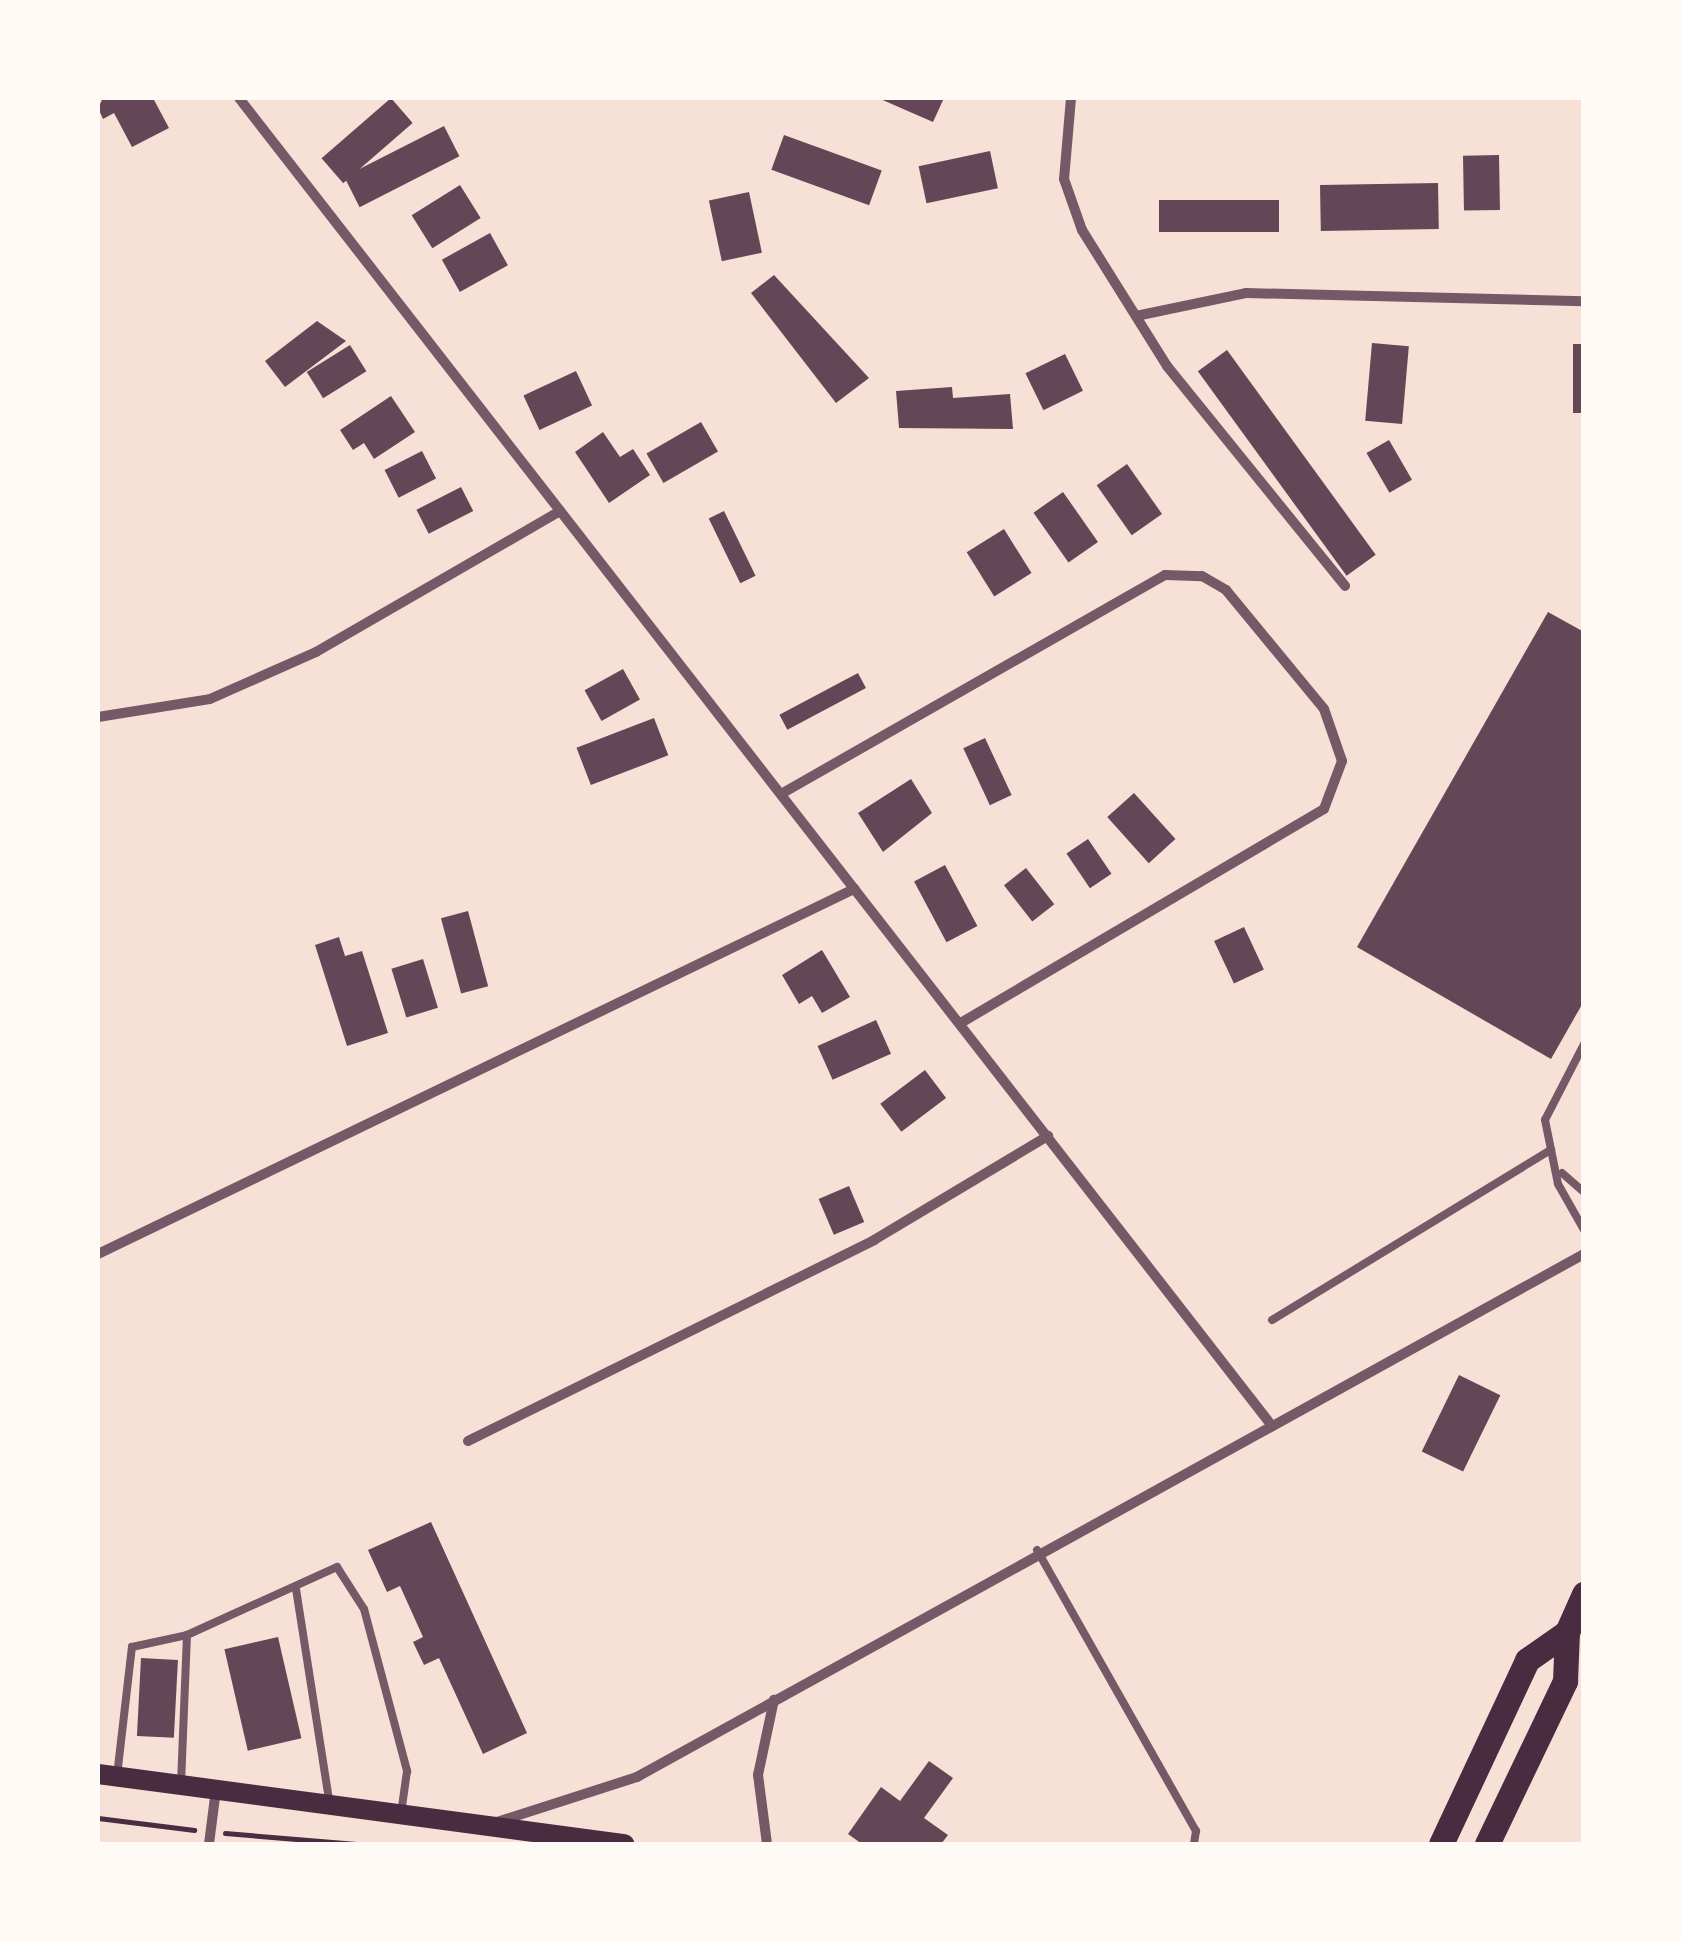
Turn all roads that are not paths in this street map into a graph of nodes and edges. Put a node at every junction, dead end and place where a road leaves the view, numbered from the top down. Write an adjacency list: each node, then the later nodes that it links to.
1 (240, 98): 5 (street)
2 (1071, 98): 4 (street)
3 (1584, 301): 4 (street)
4 (1136, 316): 6 (street)
5 (560, 511): 7 (street); 8 (street)
6 (1345, 586)
7 (98, 717)
8 (782, 794): 9 (street); 10 (street)
9 (854, 889): 10 (street); 17 (street)
10 (963, 1022): 12 (street)
11 (1584, 1044): 13 (lane)
12 (1048, 1136): 20 (street); 21 (street)
13 (1551, 1150): 14 (lane); 19 (lane)
14 (1562, 1172): 15 (lane); 16 (lane)
15 (1584, 1192)
16 (1584, 1230)
17 (98, 1254)
18 (1584, 1254): 20 (street)
19 (1272, 1320)
20 (1269, 1422): 22 (street)
21 (468, 1440)
22 (1037, 1550): 27 (street); 37 (lane)
23 (296, 1589): 26 (lane); 31 (lane); 32 (lane)
24 (1584, 1594): 25 (main road)
25 (1567, 1632): 38 (main road); 39 (main road)
26 (187, 1635): 28 (lane); 29 (lane)
27 (774, 1700): 33 (street); 36 (street)
28 (107, 1775): 29 (main road)
29 (180, 1784): 30 (main road)
30 (216, 1788): 31 (main road); 34 (street)
31 (329, 1800): 32 (main road)
32 (402, 1808): 33 (main road)
33 (496, 1822): 35 (main road)
34 (210, 1844)
35 (624, 1844)
36 (767, 1844)
37 (1194, 1844)
38 (1441, 1844)
39 (1487, 1844)

